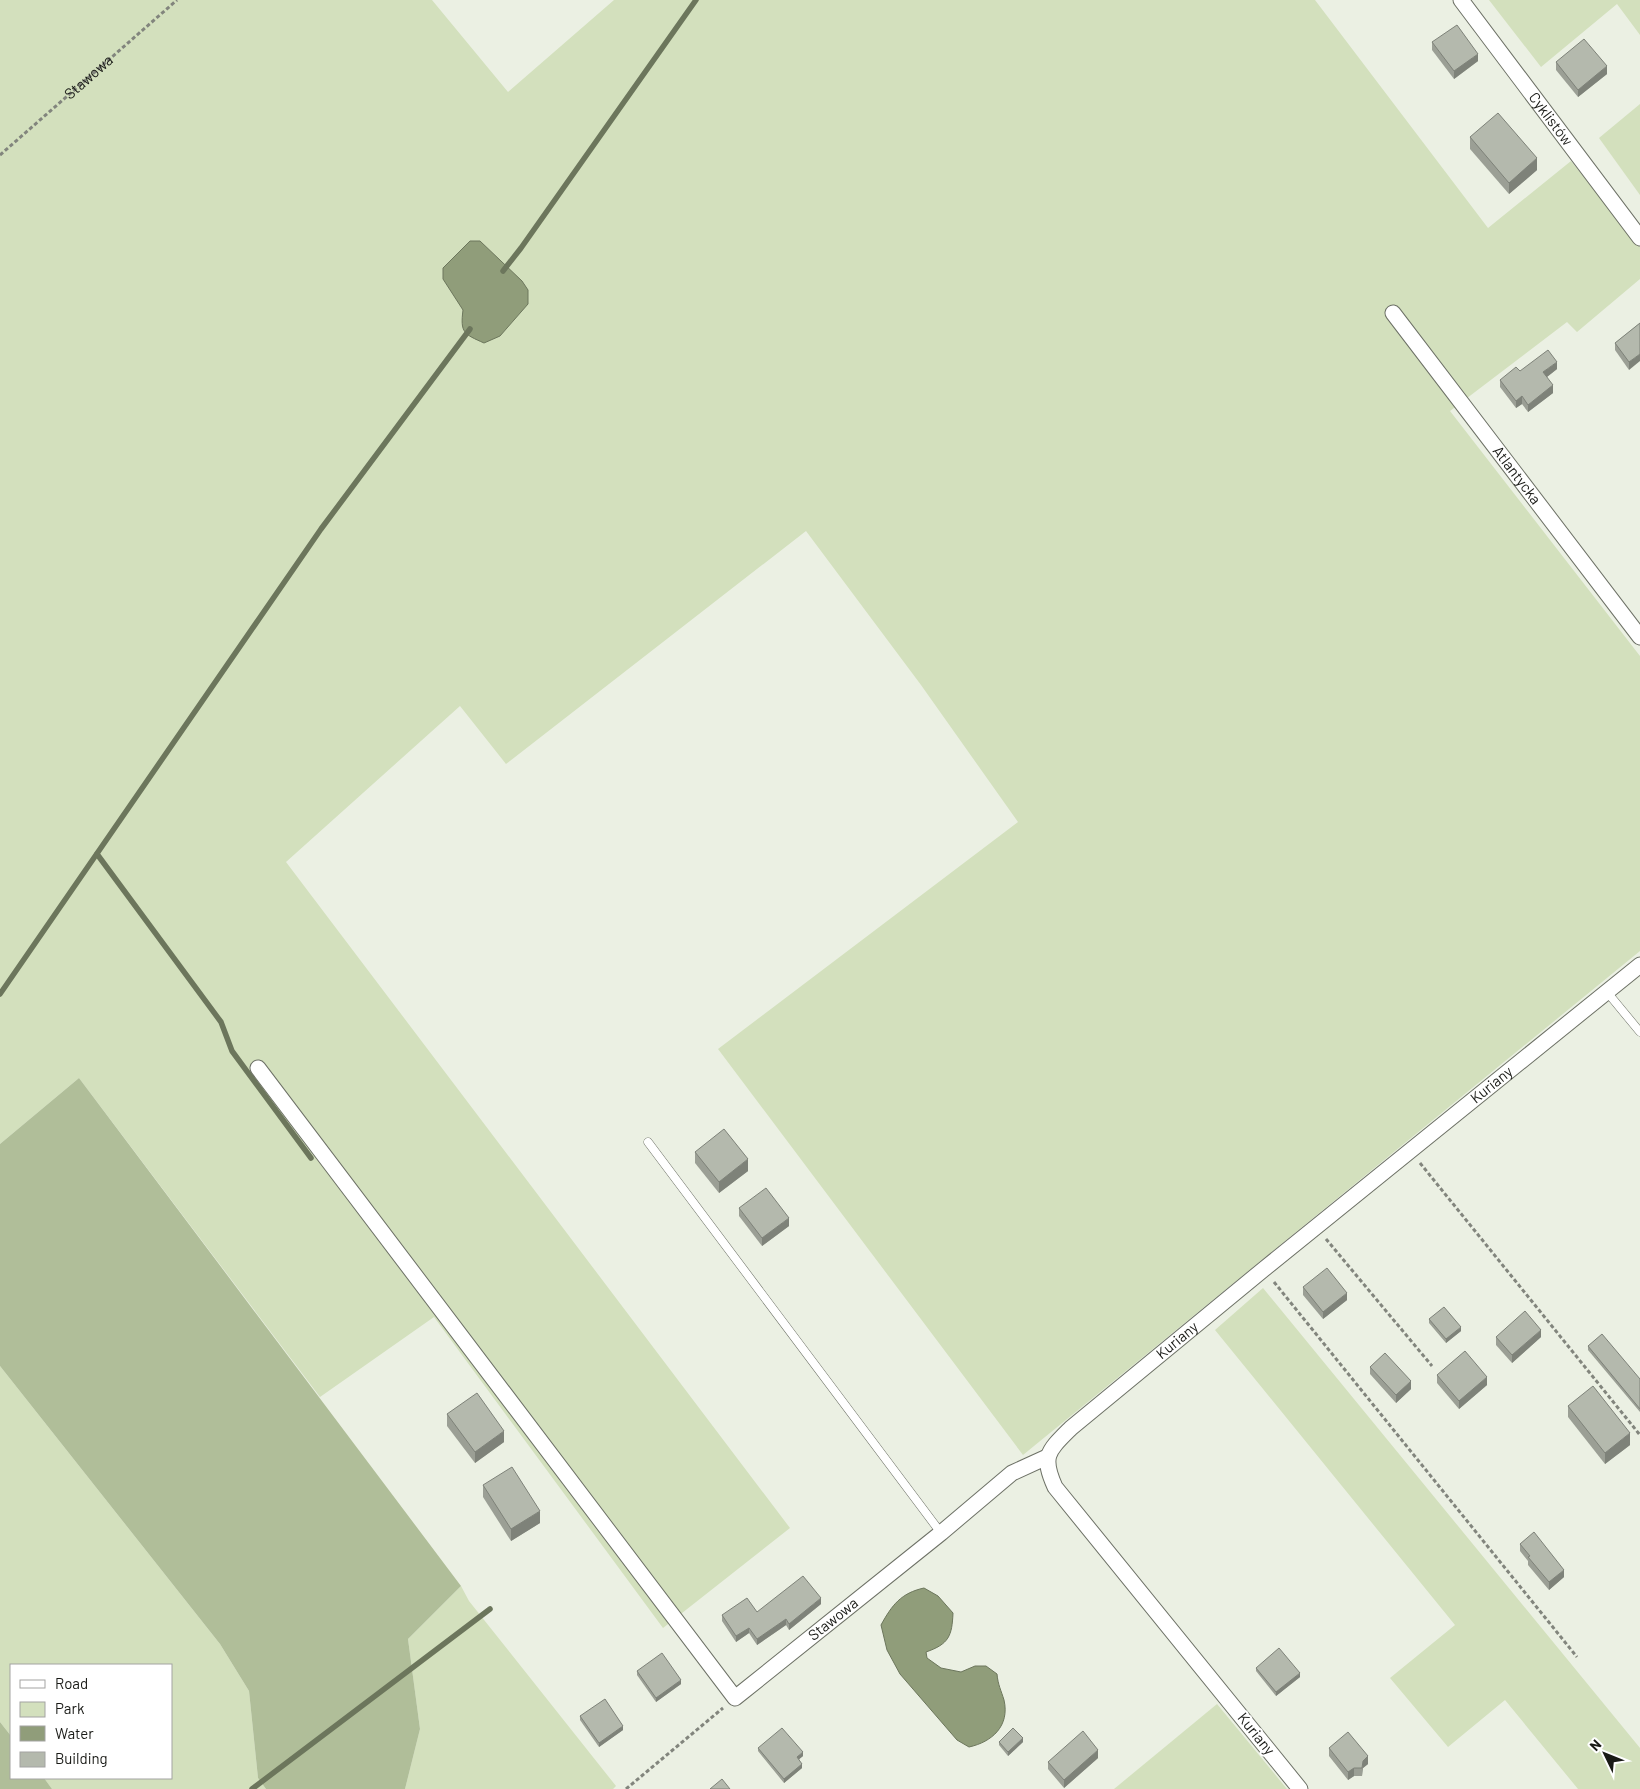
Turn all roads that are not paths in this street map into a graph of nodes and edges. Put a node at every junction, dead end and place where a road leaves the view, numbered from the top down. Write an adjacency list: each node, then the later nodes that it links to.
1 (1461, 0): 2 (street, Cyklistów)
2 (1640, 238)
3 (1393, 313): 4 (street, Atlantycka)
4 (1640, 637)
5 (1640, 965): 6 (street, Kuriany)
6 (1606, 992): 7 (lane); 10 (street, Kuriany)
7 (1640, 1032)
8 (258, 1068): 11 (street, Stawowa)
9 (648, 1142): 11 (lane)
10 (1047, 1457): 11 (street, Stawowa); 12 (street, Kuriany)
11 (941, 1533)
12 (1300, 1789)

